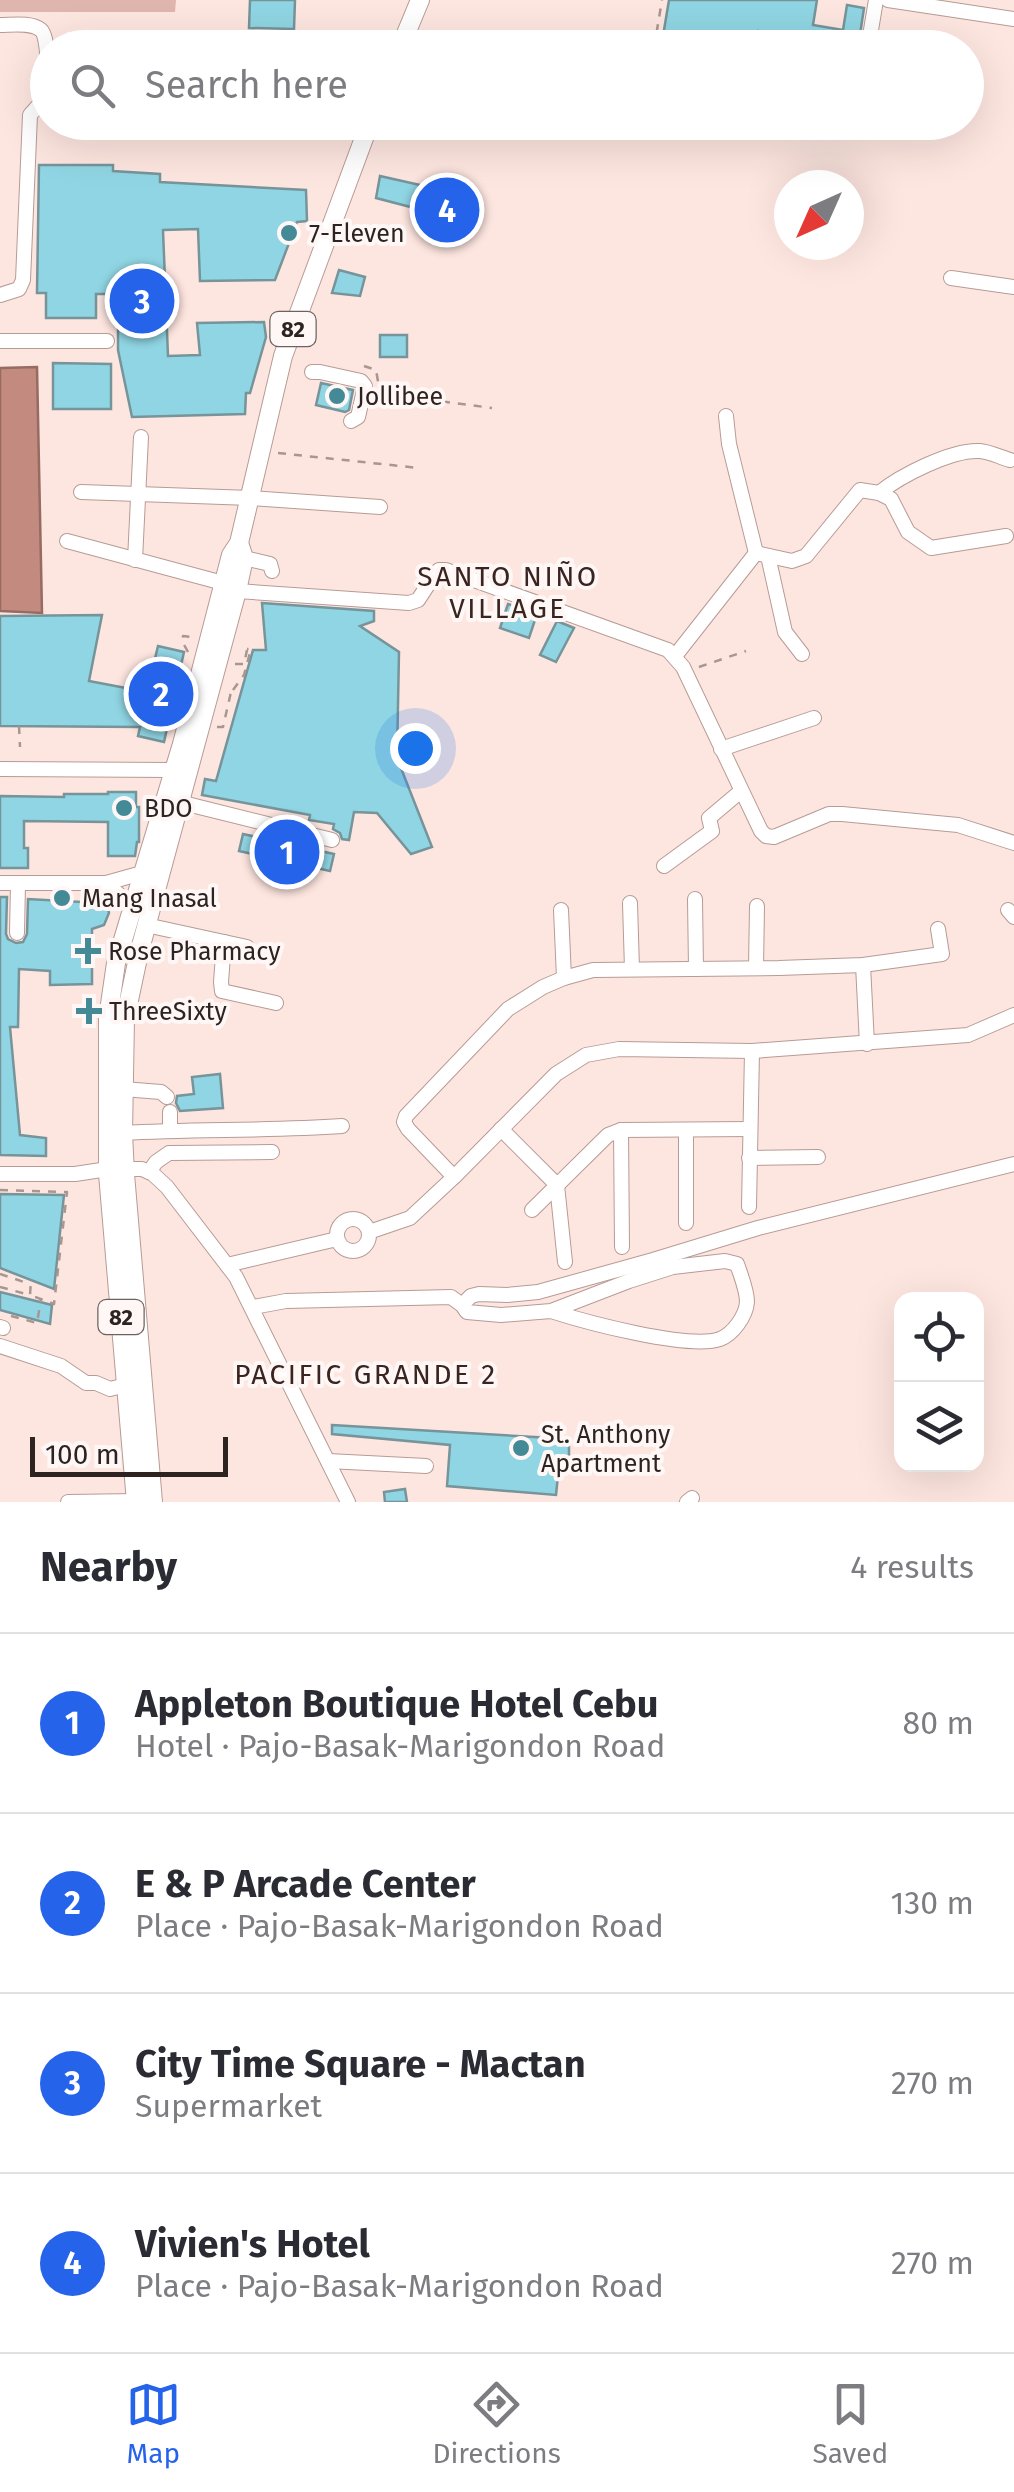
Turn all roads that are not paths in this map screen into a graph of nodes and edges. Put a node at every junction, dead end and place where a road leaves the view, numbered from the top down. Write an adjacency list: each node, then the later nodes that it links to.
1 (420, 0): 7 (main road)
2 (876, 0): 8 (street)
3 (888, 0): 4 (street)
4 (1014, 18)
5 (0, 25): 6 (street)
6 (41, 30)
7 (408, 30)
8 (871, 30)
9 (30, 115): 13 (street)
10 (363, 140): 24 (main road, 82)
11 (951, 278): 12 (street)
12 (1014, 288)
13 (0, 296)
14 (107, 341): 15 (street)
15 (0, 342)
16 (312, 372): 18 (street)
17 (726, 416): 29 (street)
18 (350, 421)
19 (141, 437): 23 (street)
20 (1010, 460): 22 (street)
21 (80, 492): 23 (street)
22 (879, 493): 26 (street); 29 (street)
23 (138, 494): 24 (street); 30 (street)
24 (251, 498): 25 (street); 28 (main road, 82)
25 (380, 507)
26 (1006, 536)
27 (67, 541): 30 (street)
28 (241, 551): 31 (street); 32 (main road, 82)
29 (762, 555): 33 (street); 34 (street)
30 (135, 560): 32 (street)
31 (272, 571)
32 (230, 587): 34 (street); 38 (main road, 82); 40 (main road, 82)
33 (802, 654)
34 (679, 661): 36 (street)
35 (814, 718): 36 (street)
36 (721, 749): 39 (street)
37 (0, 770): 38 (street)
38 (173, 770): 44 (main road, 82)
39 (741, 791): 42 (street); 43 (street)
40 (179, 802): 41 (street); 53 (main road, 82)
41 (332, 840)
42 (1014, 842)
43 (664, 866)
44 (142, 874): 47 (street); 51 (main road, 82)
45 (0, 882): 46 (street)
46 (18, 883): 47 (street); 55 (street)
47 (106, 883): 51 (street)
48 (694, 899): 60 (street)
49 (630, 903): 61 (street)
50 (756, 906): 59 (street)
51 (132, 907): 74 (main road, 82)
52 (562, 910): 62 (street)
53 (146, 924): 56 (street); 67 (main road, 82)
54 (938, 929): 58 (street)
55 (18, 933)
56 (224, 942): 57 (street); 63 (street)
57 (247, 947)
58 (863, 965): 59 (street); 65 (street)
59 (756, 968): 60 (street)
60 (696, 969): 61 (street)
61 (632, 970): 62 (street)
62 (564, 978): 82 (street)
63 (276, 1003)
64 (1014, 1015): 65 (street)
65 (867, 1044): 66 (street)
66 (752, 1051): 69 (street); 70 (street)
67 (124, 1088): 71 (street); 74 (main road, 82)
68 (342, 1126): 71 (street)
69 (501, 1129): 82 (street); 83 (street)
70 (750, 1129): 73 (street); 77 (street)
71 (170, 1130): 74 (street)
72 (620, 1130): 73 (street); 83 (street); 89 (street)
73 (686, 1130): 86 (street)
74 (116, 1133): 79 (main road, 82)
75 (272, 1152): 80 (street)
76 (818, 1157): 77 (street)
77 (749, 1158): 84 (street)
78 (1014, 1164): 92 (street)
79 (117, 1169): 80 (street); 81 (street); 96 (main road, 82); 100 (main road, 82)
80 (149, 1172): 91 (street)
81 (0, 1174)
82 (454, 1177): 87 (street)
83 (557, 1185): 85 (street); 90 (street)
84 (749, 1206)
85 (532, 1210)
86 (686, 1223)
87 (369, 1232): 88 (street); 88 (street)
88 (337, 1239): 91 (street)
89 (622, 1247)
90 (565, 1262)
91 (232, 1271): 93 (street)
92 (462, 1305): 93 (street); 94 (street)
93 (253, 1307): 97 (street)
94 (551, 1311): 94 (street)
95 (0, 1346): 96 (street)
96 (126, 1385): 100 (main road, 82)
97 (328, 1461): 98 (street); 101 (street)
98 (426, 1466)
99 (68, 1502): 100 (street)
100 (142, 1502)
101 (348, 1502)

